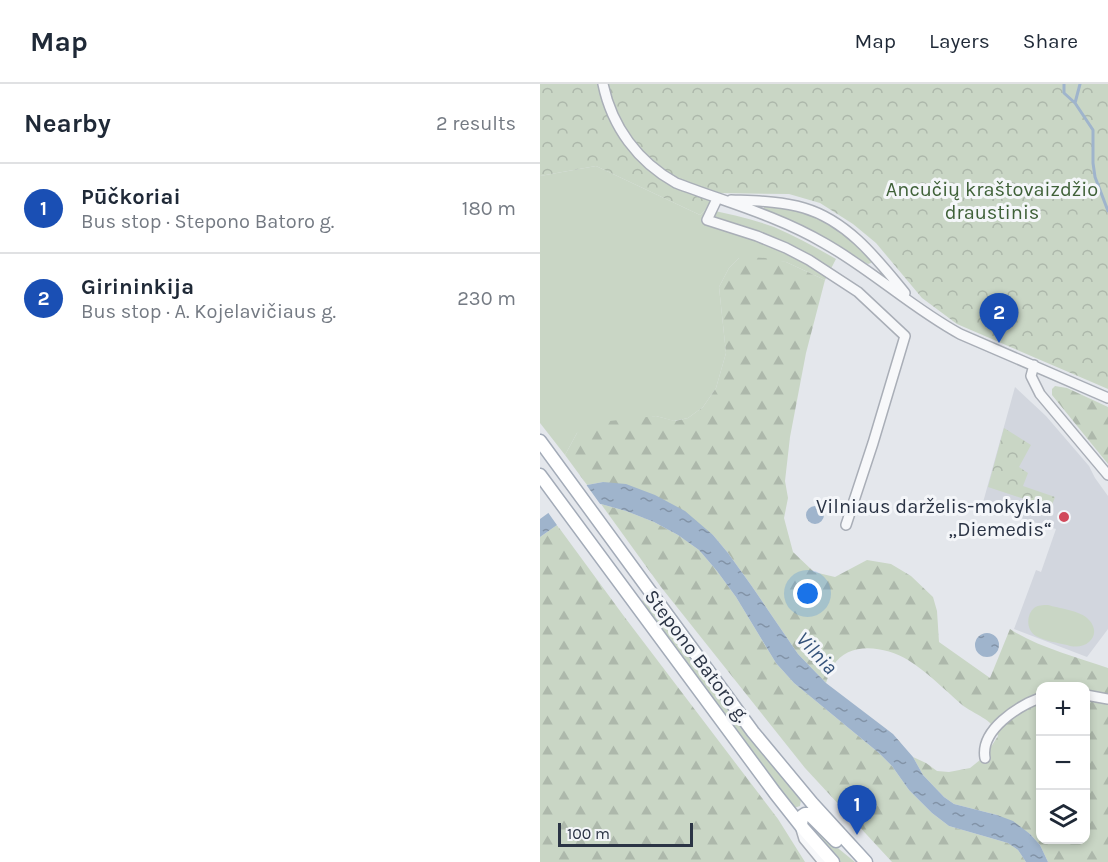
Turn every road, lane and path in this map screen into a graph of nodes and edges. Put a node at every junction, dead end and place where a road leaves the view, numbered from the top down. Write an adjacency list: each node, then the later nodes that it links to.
1 (603, 84): 2 (street)
2 (717, 199): 3 (street); 3 (street); 9 (street)
3 (914, 304): 4 (street)
4 (1034, 365): 5 (street); 7 (street)
5 (1108, 398)
6 (540, 441): 15 (main road, Stepono Batoro g.)
7 (1108, 475)
8 (540, 476): 14 (main road, Stepono Batoro g.)
9 (846, 525)
10 (1090, 696): 11 (street)
11 (1108, 699)
12 (1036, 700): 13 (street)
13 (985, 758)
14 (801, 826): 15 (main road); 16 (street); 17 (main road, Stepono Batoro g.)
15 (856, 851): 18 (main road, Stepono Batoro g.)
16 (823, 862)
17 (833, 862)
18 (866, 862)

